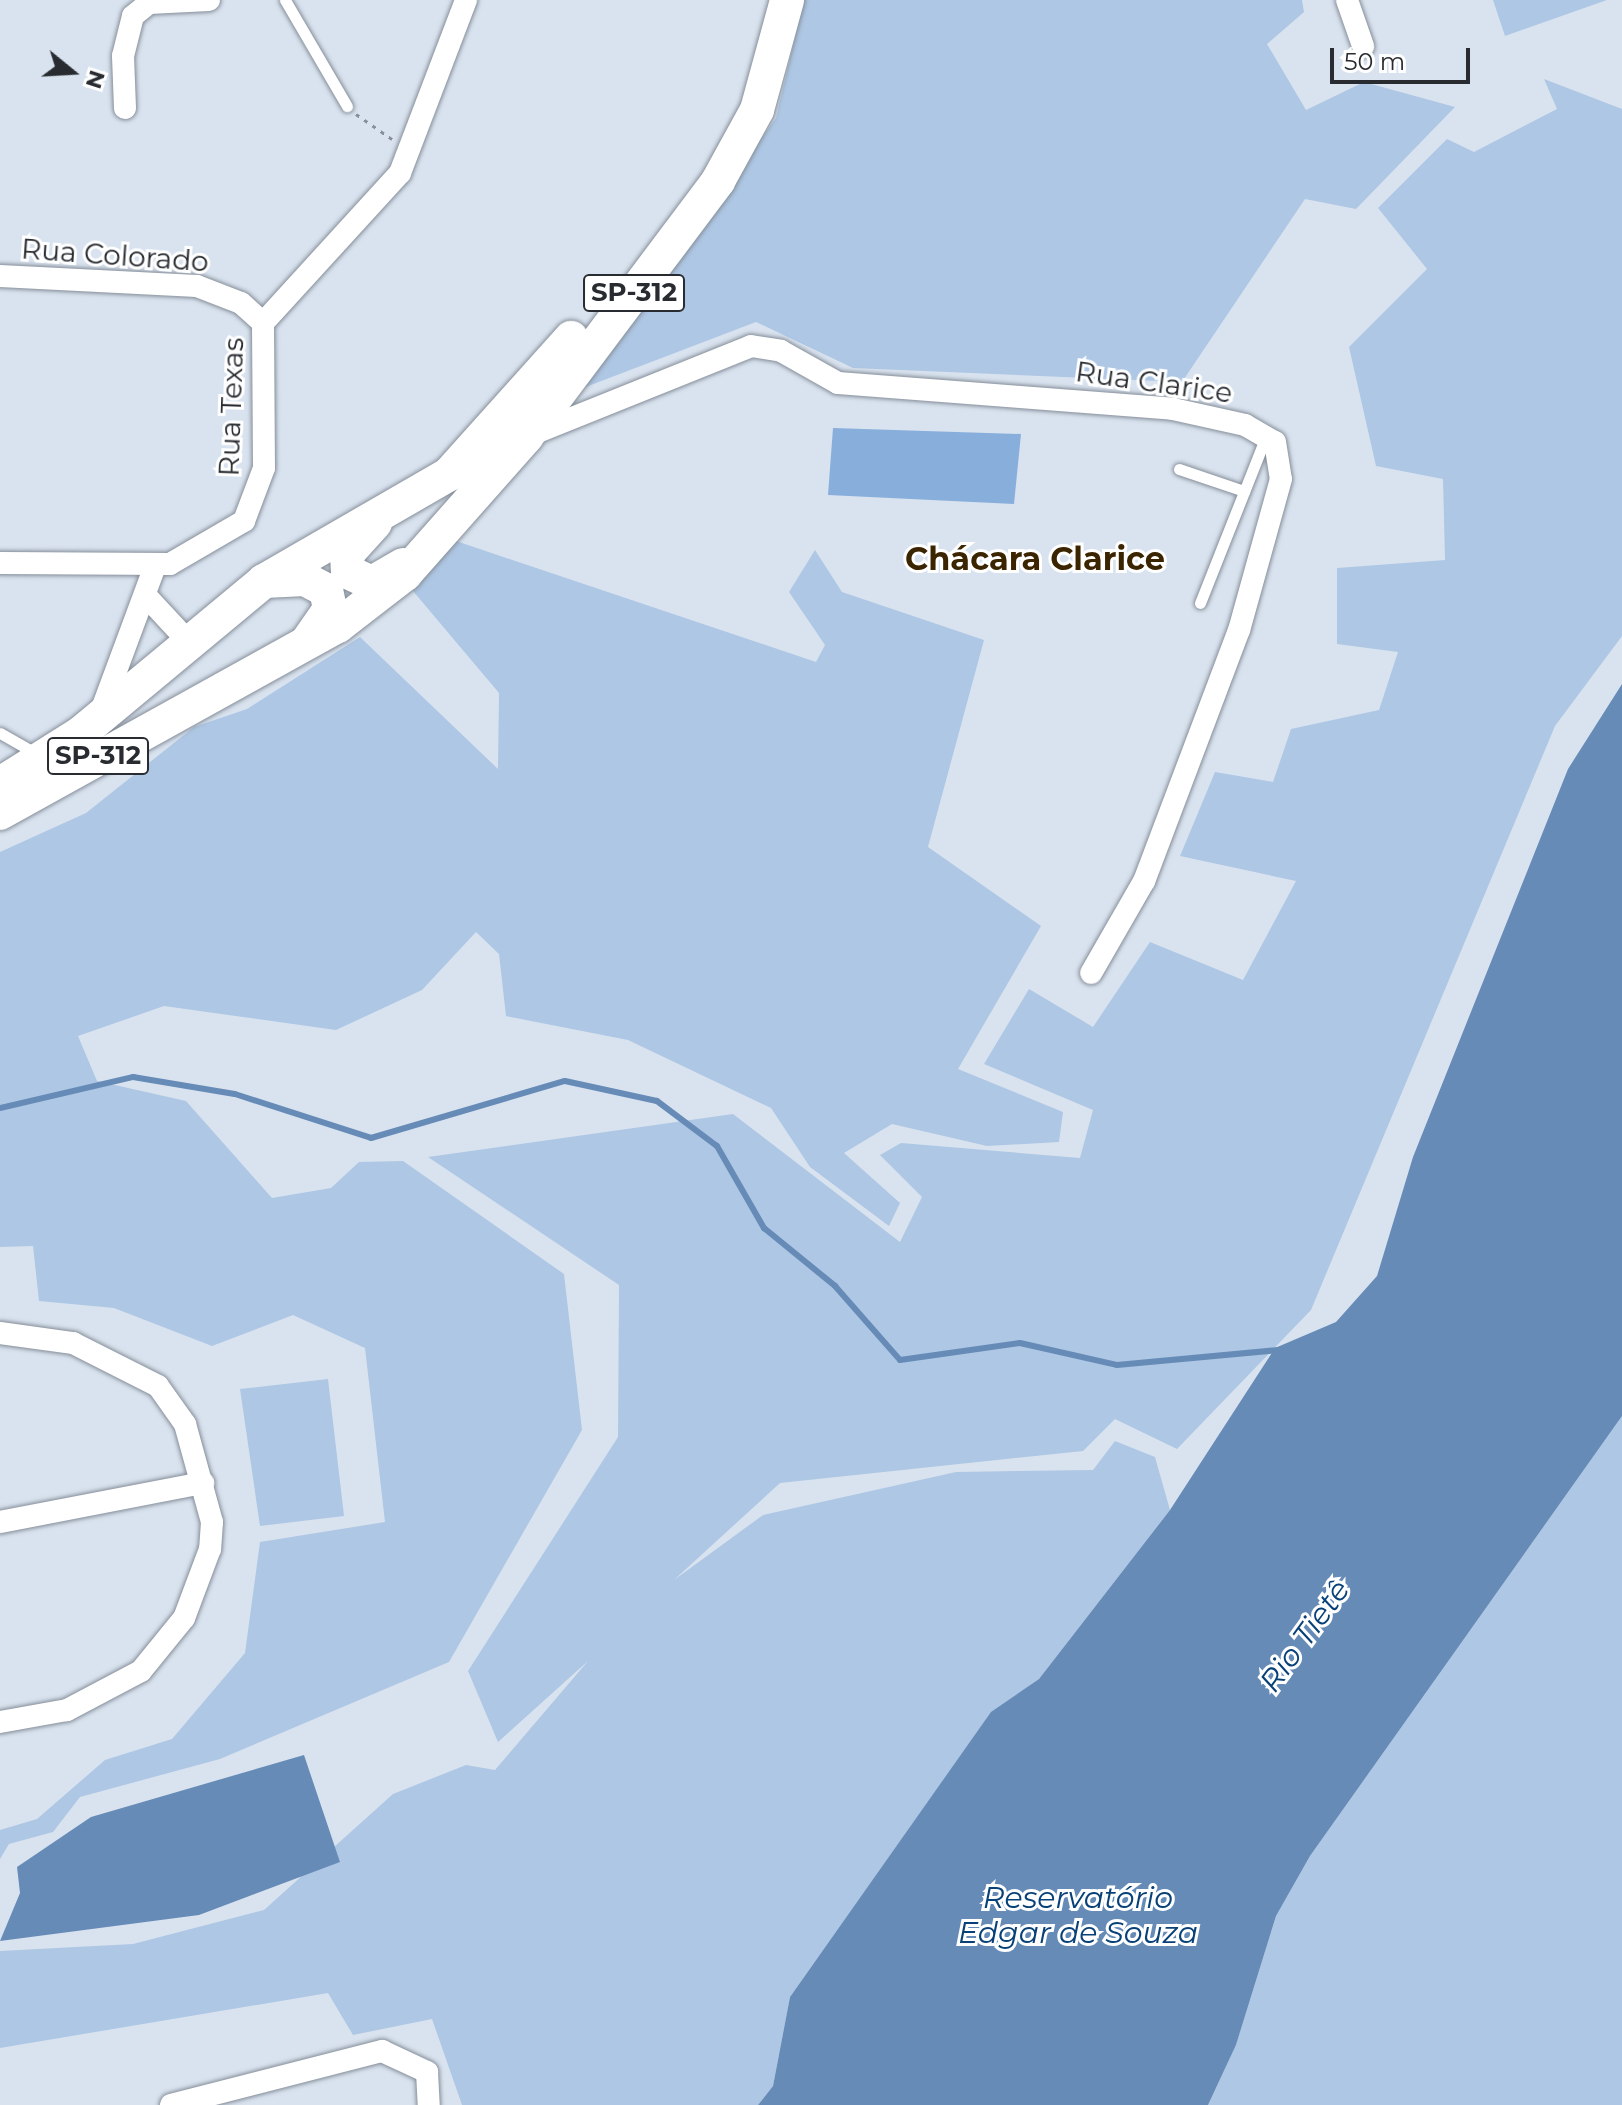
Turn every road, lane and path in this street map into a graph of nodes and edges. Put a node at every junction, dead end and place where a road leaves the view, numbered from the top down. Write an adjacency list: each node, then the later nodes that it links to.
1 (209, 0): 9 (street)
2 (285, 0): 8 (lane)
3 (466, 0): 10 (street)
4 (764, 0): 17 (main road, SP-312)
5 (787, 0): 14 (main road, SP-312)
6 (1347, 0): 7 (street)
7 (1363, 46)
8 (347, 106): 10 (path)
9 (125, 108)
10 (410, 149): 12 (street)
11 (0, 276): 12 (street, Rua Colorado)
12 (263, 323): 20 (street, Rua Texas)
13 (1266, 435): 14 (street, Rua Clarice); 16 (lane); 31 (street)
14 (526, 437): 18 (main road, SP-312)
15 (1179, 469): 16 (lane)
16 (1244, 491): 23 (lane)
17 (384, 515): 18 (main road); 21 (main road, SP-312)
18 (423, 553): 25 (main road, SP-312)
19 (0, 563): 20 (street, Rua Texas)
20 (155, 566): 22 (street)
21 (264, 581): 24 (main road, SP-312); 25 (main road)
22 (147, 597): 24 (street); 26 (street)
23 (1200, 603)
24 (187, 640): 26 (main road, SP-312)
25 (304, 646): 30 (main road, SP-312)
26 (99, 716): 28 (main road, SP-312)
27 (0, 733): 28 (lane)
28 (44, 759): 29 (main road, SP-312)
29 (0, 784)
30 (0, 813)
31 (1091, 973)
32 (0, 1333): 33 (street)
33 (203, 1483): 34 (street); 35 (street)
34 (0, 1522)
35 (0, 1722)
36 (171, 2105): 37 (street)
37 (429, 2105)

